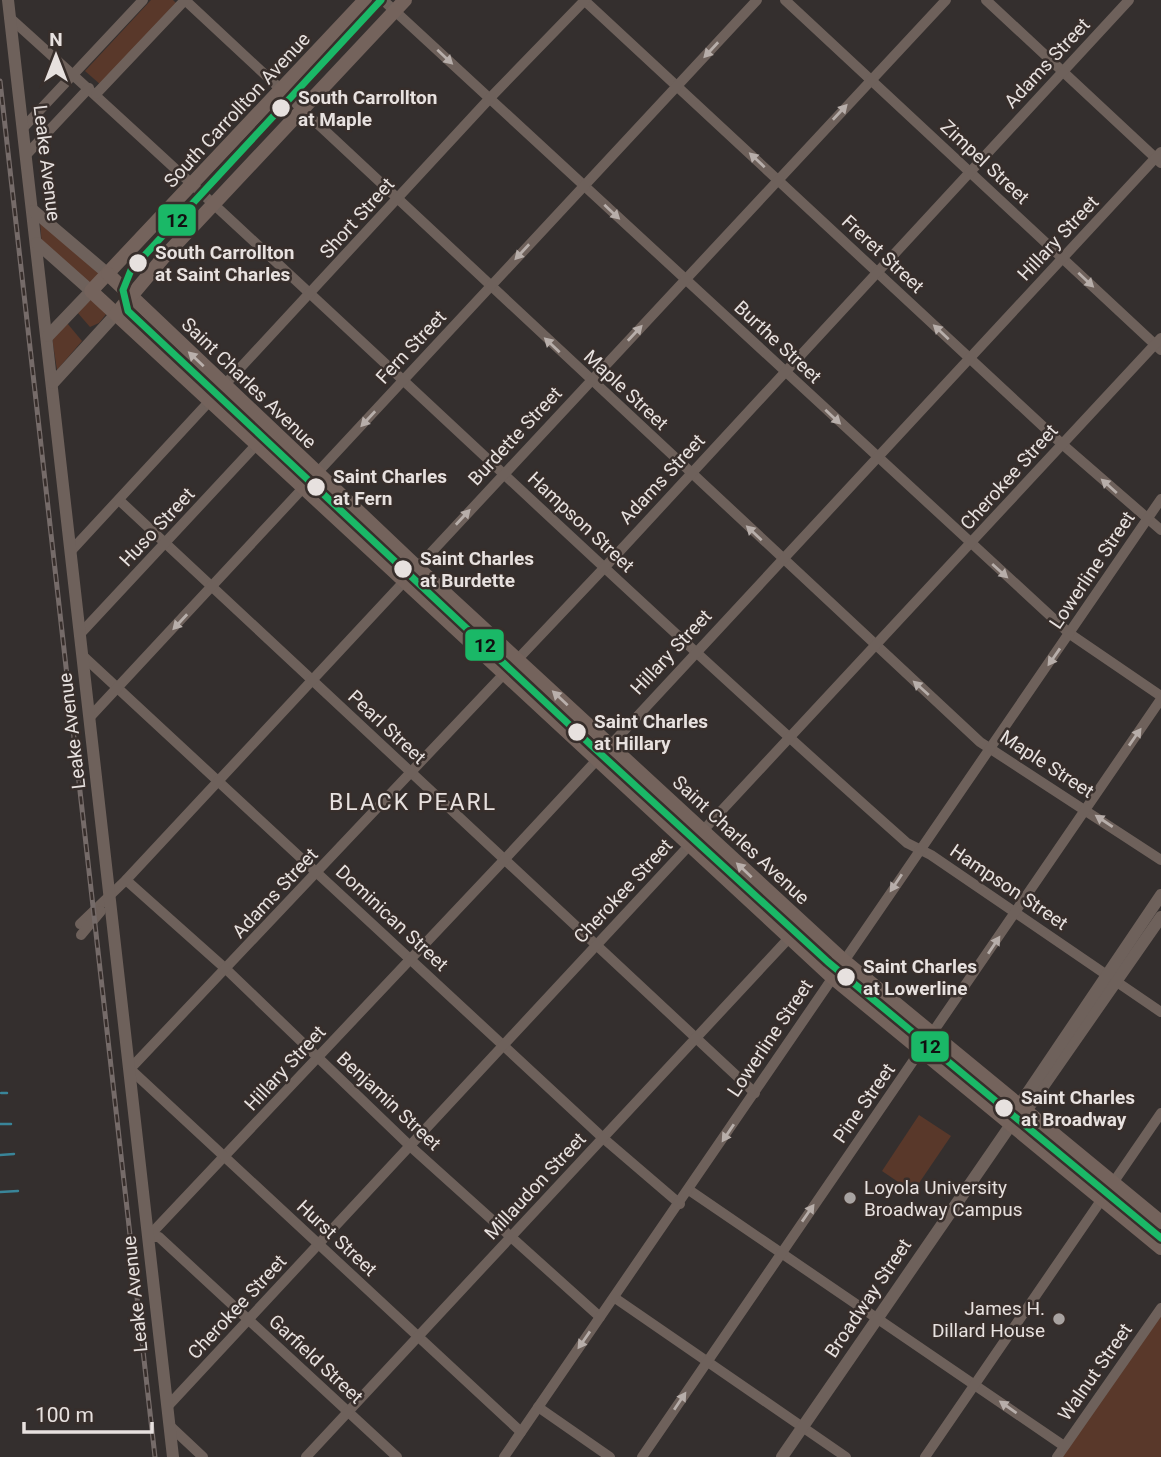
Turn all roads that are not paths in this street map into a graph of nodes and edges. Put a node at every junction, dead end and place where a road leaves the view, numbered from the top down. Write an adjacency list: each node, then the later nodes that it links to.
1 (8, 0): 13 (street, Leake Avenue)
2 (143, 0): 15 (street)
3 (185, 0): 18 (street); 19 (street, Maple Street)
4 (365, 0): 19 (main road, South Carrollton Avenue)
5 (383, 0): 12 (street, Burthe Street)
6 (585, 0): 17 (street, Freret Street); 20 (street, Short Street)
7 (757, 0): 17 (street, Fern Street, one-way to 17)
8 (785, 0): 16 (street, Zimpel Street)
9 (946, 0): 16 (street, Burdette Street)
10 (986, 0): 14 (street)
11 (1129, 0): 14 (street, Adams Street)
12 (400, 5): 20 (street, Burthe Street, one-way to 20); 21 (main road)
13 (9, 17): 15 (street, Hampson Street); 22 (street, Leake Avenue)
14 (1063, 72): 25 (street); 26 (street, Adams Street)
15 (74, 75): 18 (street, Hampson Street); 22 (street)
16 (871, 78): 26 (street, Zimpel Street); 27 (street, Burdette Street, one-way to 16)
17 (677, 86): 27 (street, Freret Street, one-way to 17); 29 (street, Fern Street)
18 (93, 91): 23 (street); 28 (street, Hampson Street)
19 (280, 91): 21 (street, Maple Street); 28 (main road, South Carrollton Avenue)
20 (490, 98): 29 (street, Burthe Street); 30 (street, Short Street)
21 (302, 111): 30 (street, Maple Street); 31 (main road)
22 (28, 123): 23 (street); 24 (street, Leake Avenue)
23 (47, 133): 24 (street)
24 (27, 154): 32 (street, Leake Avenue)
25 (1159, 157): 34 (street, Hillary Street)
26 (970, 172): 34 (street, Zimpel Street); 35 (street, Adams Street)
27 (778, 179): 35 (street, Freret Street); 37 (street, Burdette Street)
28 (194, 184): 31 (street, Hampson Street); 36 (main road, South Carrollton Avenue)
29 (584, 186): 37 (street, Burthe Street, one-way to 37); 38 (street, Fern Street, one-way to 38)
30 (396, 201): 38 (street, Maple Street); 40 (street, Short Street)
31 (215, 204): 40 (street, Hampson Street); 41 (main road)
32 (34, 211): 33 (street, Leake Avenue); 36 (street, Saint Charles Avenue)
33 (37, 243): 39 (street, Saint Charles Avenue); 43 (street, Leake Avenue)
34 (1063, 258): 44 (street, Zimpel Street, one-way to 44); 45 (street, Hillary Street)
35 (877, 272): 45 (street, Freret Street, one-way to 35); 46 (street, Adams Street)
36 (108, 274): 39 (main road, South Carrollton Avenue); 41 (main road, Saint Charles Avenue)
37 (684, 279): 46 (street, Burthe Street); 48 (street, Burdette Street, one-way to 37)
38 (490, 287): 47 (street, Fern Street); 48 (street, Maple Street, one-way to 38)
39 (91, 291): 42 (main road, Saint Charles Avenue); 43 (street, South Carrollton Avenue)
40 (311, 294): 47 (street, Hampson Street); 50 (street, Short Street)
41 (131, 297): 42 (main road); 50 (main road, Saint Charles Avenue, one-way to 41)
42 (116, 314): 49 (street); 51 (main road, Saint Charles Avenue)
43 (48, 336): 49 (street, Leake Avenue)
44 (1159, 344): 53 (street, Cherokee Street)
45 (969, 358): 53 (street, Freret Street); 54 (street, Hillary Street)
46 (785, 372): 54 (street, Burthe Street, one-way to 54); 57 (street, Adams Street)
47 (404, 380): 55 (street, Hampson Street); 56 (street, Fern Street, one-way to 56)
48 (590, 381): 55 (street, Burdette Street); 57 (street, Maple Street)
49 (52, 383): 65 (street, Leake Avenue)
50 (225, 386): 51 (street, Short Street); 56 (main road, Saint Charles Avenue)
51 (212, 400): 52 (main road, Saint Charles Avenue); 60 (street, Short Street)
52 (258, 443): 58 (main road, Saint Charles Avenue); 63 (street, Huso Street)
53 (1062, 444): 61 (street, Freret Street, one-way to 53); 64 (street, Cherokee Street)
54 (876, 457): 64 (street, Burthe Street); 66 (street, Hillary Street)
55 (504, 473): 67 (street, Burdette Street, one-way to 55); 68 (street, Hampson Street)
56 (317, 474): 58 (street, Fern Street); 67 (main road, Saint Charles Avenue)
57 (691, 474): 66 (street, Maple Street, one-way to 57); 68 (street, Adams Street)
58 (304, 487): 69 (main road, Saint Charles Avenue); 70 (street, Fern Street)
59 (1161, 499): 61 (street, Lowerline Street)
60 (119, 500): 63 (street, Pearl Street); 65 (street, Short Street)
61 (1147, 520): 62 (street, Freret Street); 72 (street, Lowerline Street)
62 (1161, 530)
63 (165, 543): 70 (street, Pearl Street); 71 (street, Huso Street)
64 (971, 545): 72 (street, Burthe Street, one-way to 72); 73 (street, Cherokee Street)
65 (70, 552): 71 (street, Leake Avenue)
66 (782, 559): 73 (street, Maple Street); 74 (street, Hillary Street)
67 (417, 567): 69 (street, Burdette Street); 76 (main road, Saint Charles Avenue)
68 (605, 568): 74 (street, Hampson Street); 76 (street, Adams Street)
69 (405, 580): 77 (main road, Saint Charles Avenue); 78 (street, Burdette Street)
70 (212, 587): 78 (street, Pearl Street); 79 (street, Fern Street, one-way to 79)
71 (80, 634): 75 (street, Leake Avenue)
72 (1070, 634): 80 (street, Burthe Street); 84 (street, Lowerline Street, one-way to 84)
73 (876, 646): 82 (street, Cherokee Street); 84 (street, Maple Street, one-way to 73)
74 (696, 651): 82 (street, Hampson Street); 83 (street, Hillary Street)
75 (83, 656): 79 (street, Dominican Street); 81 (street, Leake Avenue)
76 (517, 659): 77 (street, Adams Street); 83 (main road, Saint Charles Avenue, one-way to 76)
77 (505, 672): 85 (main road, Saint Charles Avenue); 86 (street, Adams Street)
78 (312, 680): 86 (street, Pearl Street); 87 (street, Burdette Street)
79 (119, 687): 81 (street, Fern Street); 87 (street, Dominican Street)
80 (1161, 698): 88 (street, Pine Street, one-way to 80)
81 (90, 717): 97 (street, Leake Avenue)
82 (789, 738): 89 (street, Cherokee Street); 91 (street, Hampson Street)
83 (609, 744): 85 (street, Hillary Street); 89 (main road, Saint Charles Avenue)
84 (991, 748): 88 (street, Maple Street); 91 (street, Lowerline Street)
85 (596, 758): 90 (main road, Saint Charles Avenue); 92 (street, Hillary Street)
86 (411, 773): 92 (street, Pearl Street); 94 (street, Adams Street)
87 (219, 780): 94 (street, Dominican Street); 95 (street, Burdette Street)
88 (1085, 808): 93 (street, Maple Street, one-way to 88); 98 (street, Pine Street)
89 (702, 832): 90 (street, Cherokee Street); 105 (main road, Saint Charles Avenue, one-way to 89)
90 (690, 845): 102 (main road, Saint Charles Avenue); 103 (street, Cherokee Street)
91 (919, 850): 98 (street, Hampson Street); 105 (street, Lowerline Street, one-way to 105)
92 (504, 860): 103 (street, Pearl Street); 104 (street, Hillary Street)
93 (1161, 860)
94 (318, 872): 104 (street, Dominican Street); 106 (street, Adams Street)
95 (126, 880): 97 (street, Burdette Street); 106 (street, Benjamin Street)
96 (1161, 895): 108 (street, Broadway Street)
97 (110, 897): 100 (street, Burdette Street); 115 (street, Leake Avenue)
98 (1016, 912): 108 (street, Hampson Street); 110 (street, Pine Street, one-way to 98)
99 (1161, 917): 101 (street, Broadway Street)
100 (81, 929)
101 (1156, 933): 108 (street, Broadway Street)
102 (789, 938): 107 (main road, Saint Charles Avenue); 111 (street, Millaudon Street)
103 (597, 945): 111 (street, Pearl Street); 112 (street, Cherokee Street)
104 (411, 959): 112 (street, Dominican Street); 114 (street, Hillary Street)
105 (843, 960): 107 (street, Lowerline Street); 110 (main road, Saint Charles Avenue)
106 (226, 970): 114 (street, Benjamin Street); 115 (street, Adams Street)
107 (832, 976): 113 (main road, Saint Charles Avenue); 116 (street, Lowerline Street)
108 (1111, 978): 109 (street, Hampson Street); 117 (street, Broadway Street)
109 (1161, 1012)
110 (933, 1035): 113 (street, Pine Street); 117 (main road, Saint Charles Avenue)
111 (697, 1038): 116 (street, Pearl Street); 120 (street, Millaudon Street)
112 (504, 1045): 120 (street, Dominican Street); 121 (street, Cherokee Street)
113 (922, 1051): 119 (main road, Saint Charles Avenue); 132 (street, Pine Street, one-way to 113)
114 (318, 1058): 121 (street, Benjamin Street); 122 (street, Hillary Street)
115 (130, 1069): 122 (street, Hurst Street); 128 (street, Leake Avenue)
116 (755, 1093): 124 (street, Lowerline Street, one-way to 124)
117 (1022, 1110): 119 (street, Broadway Street); 123 (main road, Saint Charles Avenue)
118 (1161, 1113): 123 (street)
119 (1010, 1126): 125 (main road, Saint Charles Avenue); 136 (street, Broadway Street)
120 (603, 1138): 126 (street, Dominican Street); 129 (street, Millaudon Street)
121 (410, 1146): 129 (street, Benjamin Street); 130 (street, Cherokee Street)
122 (225, 1158): 128 (street, Hillary Street); 130 (street, Hurst Street)
123 (1113, 1185): 125 (street); 127 (main road, Saint Charles Avenue)
124 (689, 1189): 126 (street, Lowerline Street); 132 (street)
125 (1103, 1199): 131 (main road, Saint Charles Avenue); 140 (street)
126 (680, 1204): 133 (street, Lowerline Street)
127 (1161, 1222)
128 (148, 1237): 137 (street, Garfield Street); 141 (street, Leake Avenue)
129 (510, 1238): 135 (street, Benjamin Street); 138 (street, Millaudon Street)
130 (318, 1245): 137 (street, Cherokee Street); 138 (street, Hurst Street)
131 (1161, 1248)
132 (781, 1252): 136 (street); 139 (street, Pine Street)
133 (615, 1298): 135 (street, Lowerline Street); 139 (street)
134 (1161, 1308): 147 (street, Walnut Street)
135 (600, 1317): 142 (street, Lowerline Street, one-way to 142)
136 (878, 1318): 140 (street); 145 (street, Broadway Street)
137 (248, 1320): 141 (street, Cherokee Street); 143 (street, Garfield Street)
138 (418, 1337): 143 (street, Millaudon Street); 146 (street, Hurst Street)
139 (707, 1362): 145 (street); 154 (street, Pine Street, one-way to 139)
140 (974, 1384): 147 (street, one-way to 140); 157 (street)
141 (167, 1407): 144 (street, Leake Avenue)
142 (538, 1407): 146 (street, Lowerline Street); 153 (street)
143 (348, 1412): 150 (street, Millaudon Street); 151 (street, Garfield Street)
144 (170, 1426): 148 (street, Leake Avenue); 149 (street)
145 (803, 1428): 155 (street, Broadway Street); 156 (street)
146 (521, 1432): 152 (street, Lowerline Street)
147 (1065, 1446): 158 (street, Walnut Street)
148 (173, 1457)
149 (203, 1457)
150 (306, 1457)
151 (397, 1457)
152 (504, 1457)
153 (610, 1457)
154 (642, 1457)
155 (782, 1457)
156 (846, 1457)
157 (925, 1457)
158 (1057, 1457)

